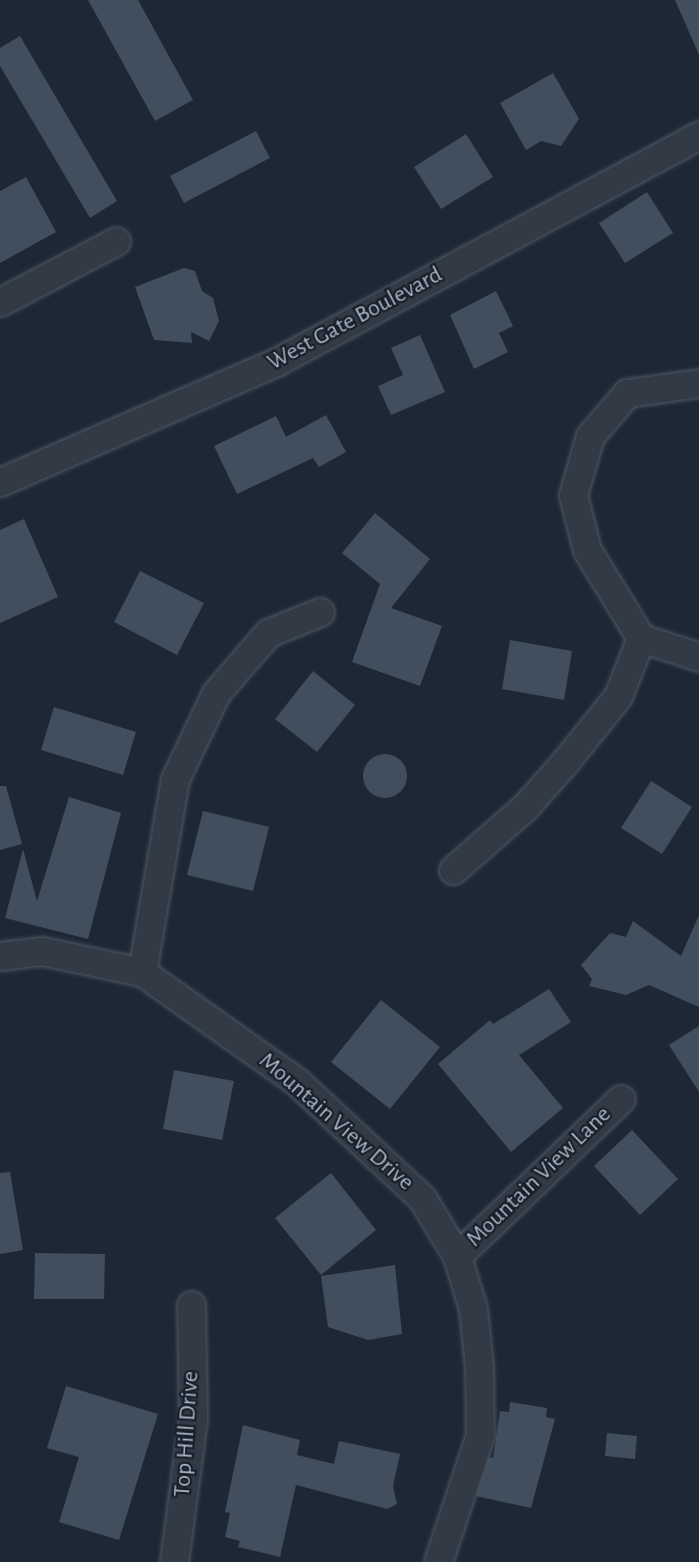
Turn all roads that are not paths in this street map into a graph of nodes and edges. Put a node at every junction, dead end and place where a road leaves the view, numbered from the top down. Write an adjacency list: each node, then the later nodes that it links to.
1 (699, 135): 5 (street, West Gate Boulevard)
2 (116, 241): 3 (street)
3 (0, 302)
4 (699, 382): 7 (street)
5 (0, 482)
6 (320, 612): 11 (street)
7 (641, 638): 8 (street); 9 (street)
8 (699, 657)
9 (453, 870)
10 (0, 956): 11 (street, Mountain View Drive)
11 (142, 972): 13 (street, Mountain View Drive)
12 (621, 1099): 13 (street, Mountain View Lane)
13 (457, 1256): 16 (street, Mountain View Drive)
14 (191, 1305): 15 (street, Top Hill Drive)
15 (174, 1562)
16 (438, 1562)

